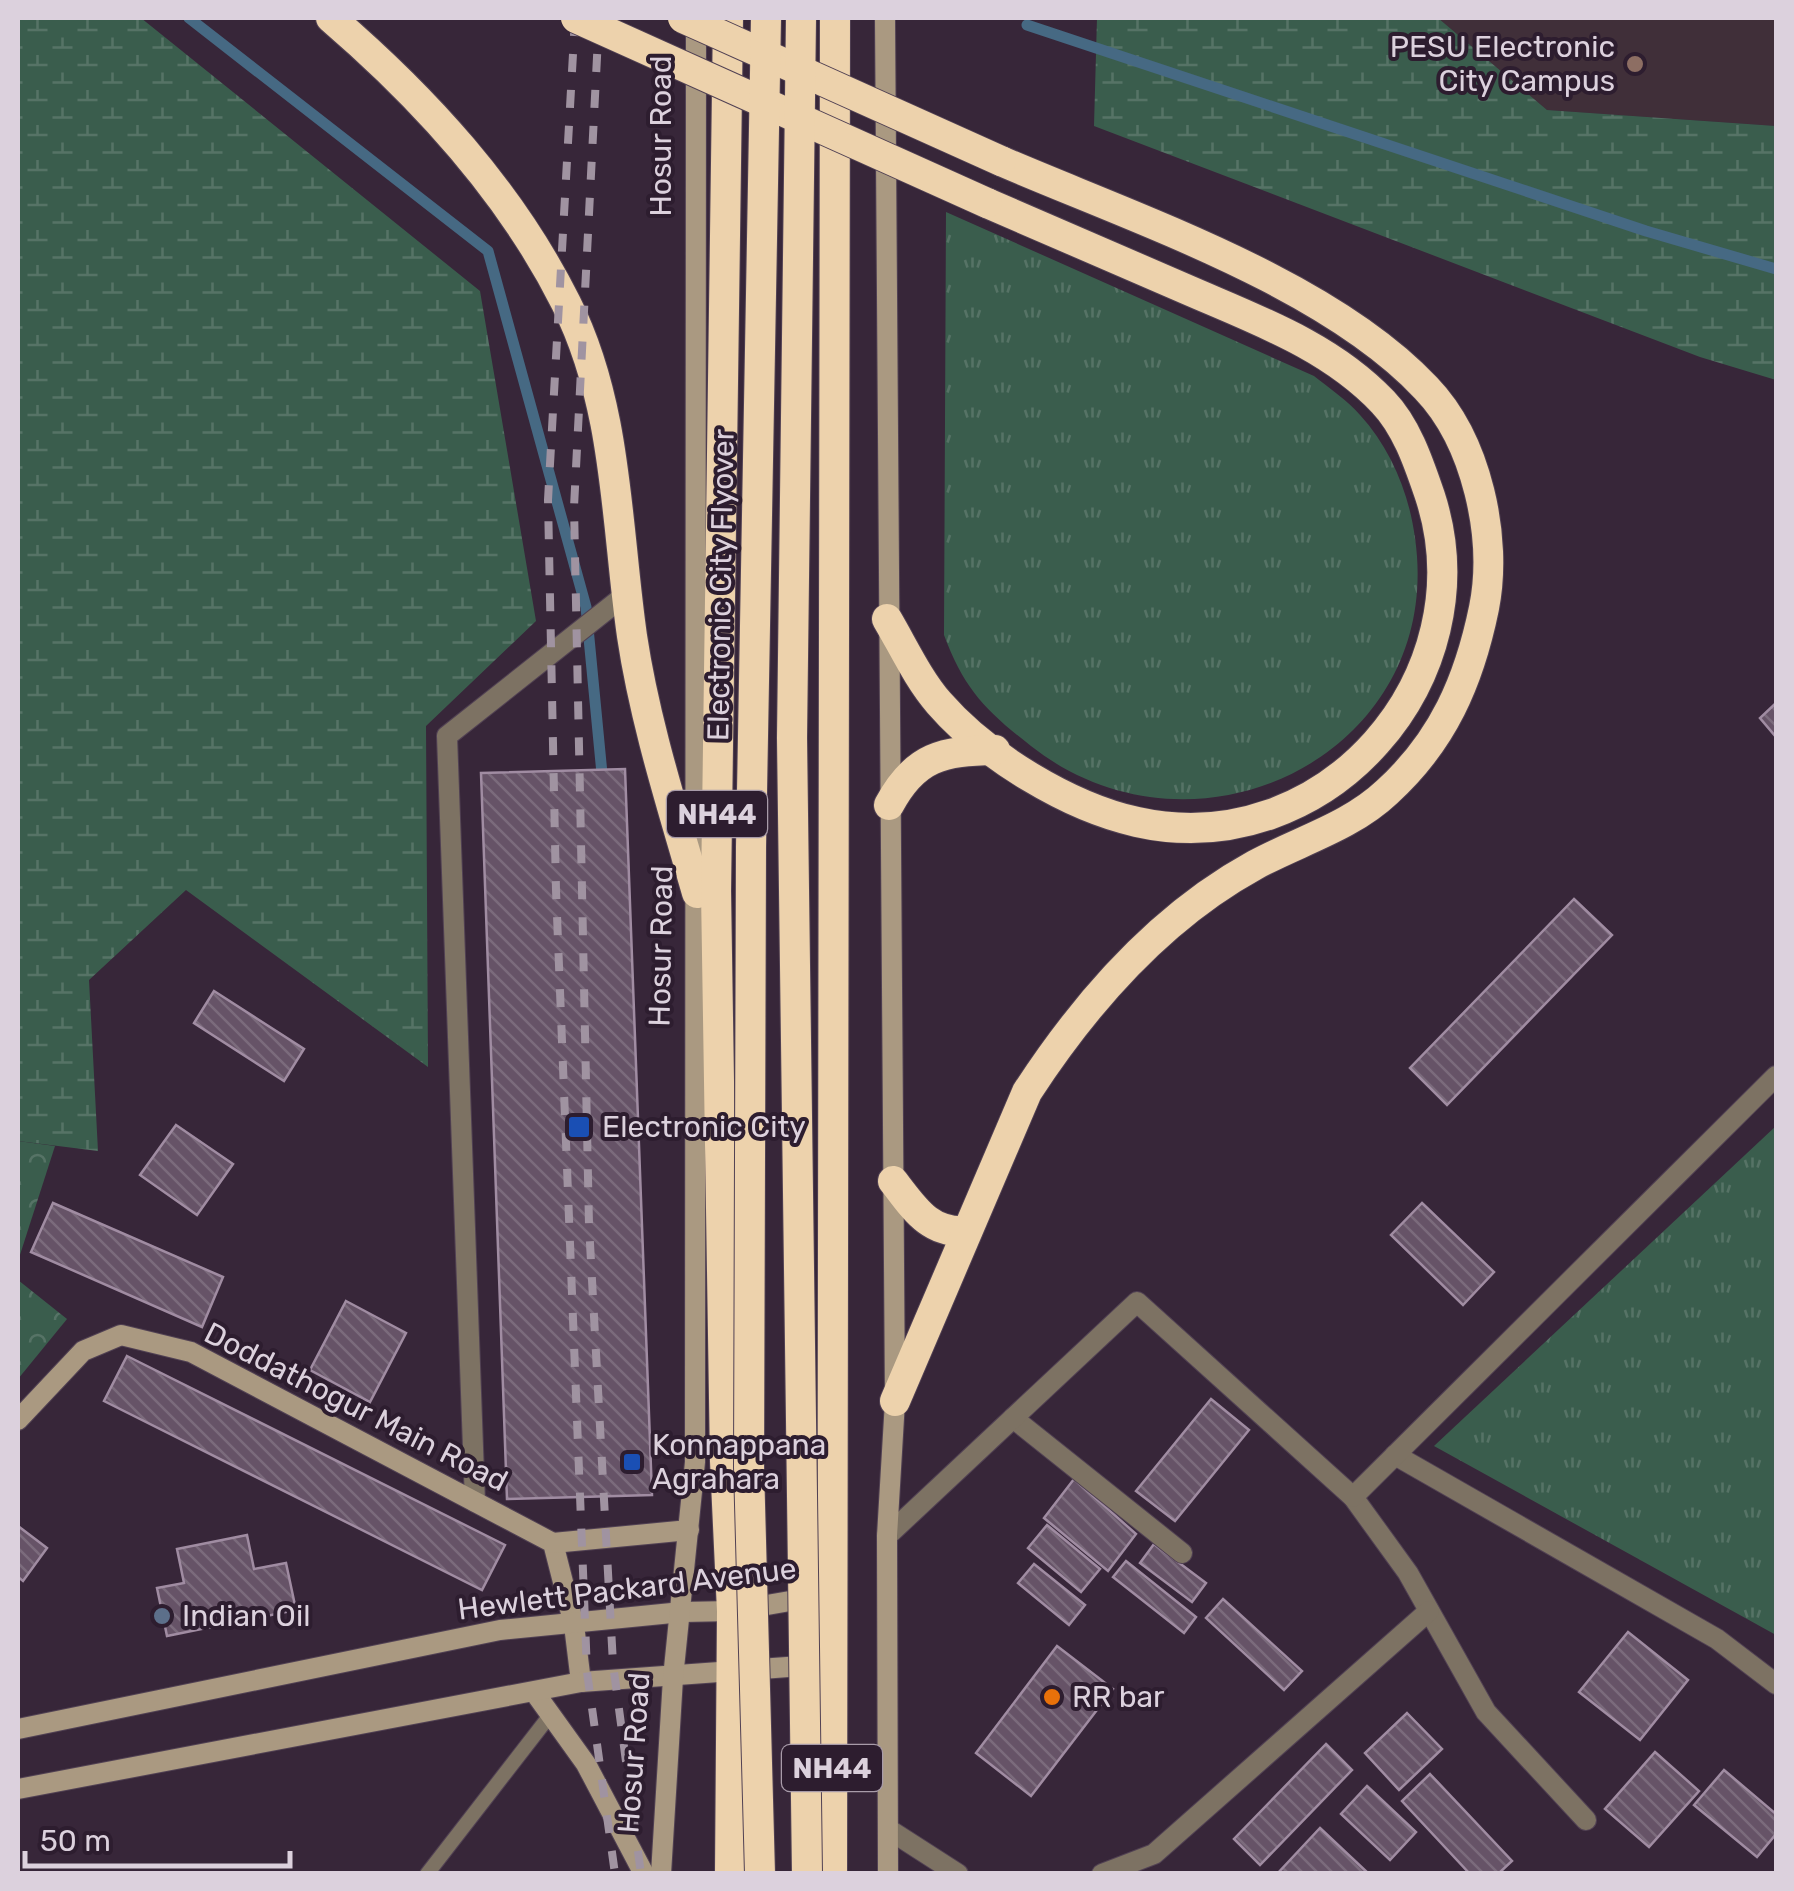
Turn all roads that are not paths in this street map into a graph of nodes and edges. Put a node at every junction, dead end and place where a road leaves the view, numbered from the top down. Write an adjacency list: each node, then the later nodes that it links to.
1 (330, 18): 10 (highway)
2 (576, 18): 12 (highway, bridge)
3 (683, 18): 17 (highway, bridge)
4 (696, 18): 14 (street, Hosur Road)
5 (728, 18): 29 (highway, Hosur Road / NH44)
6 (766, 18): 48 (highway, Electronic City Flyover, bridge)
7 (801, 18): 49 (highway, bridge)
8 (835, 18): 28 (highway, NH44)
9 (885, 18): 11 (street)
10 (629, 592): 14 (highway); 23 (street)
11 (887, 619): 12 (highway); 13 (street)
12 (994, 750): 13 (highway)
13 (889, 805): 16 (street)
14 (697, 894): 24 (street, Hosur Road)
15 (1776, 1076): 21 (street)
16 (892, 1181): 17 (highway); 18 (street)
17 (967, 1231): 18 (highway)
18 (894, 1401): 25 (street)
19 (1013, 1418): 22 (street); 25 (street); 27 (street)
20 (18, 1420): 23 (street, Doddathogur Main Road)
21 (1395, 1455): 22 (street); 37 (street)
22 (1352, 1496): 30 (street)
23 (475, 1502): 26 (street, Doddathogur Main Road)
24 (689, 1530): 26 (street); 31 (street, Hosur Road)
25 (888, 1536): 43 (street)
26 (553, 1542): 32 (street)
27 (1182, 1553)
28 (833, 1594): 29 (street, Hewlett Packard Avenue); 33 (highway, NH44)
29 (732, 1611): 31 (street, Hewlett Packard Avenue); 34 (highway, Hosur Road / NH44)
30 (1430, 1611): 42 (street); 53 (street)
31 (682, 1612): 32 (street, Hewlett Packard Avenue); 35 (street, Hosur Road)
32 (574, 1625): 36 (street); 40 (street, Hewlett Packard Avenue)
33 (832, 1663): 34 (street); 50 (highway, NH44)
34 (730, 1673): 35 (street); 47 (highway, Hosur Road / NH44)
35 (673, 1678): 36 (street); 46 (street, Hosur Road)
36 (580, 1682): 38 (street)
37 (1776, 1684)
38 (535, 1693): 39 (street); 41 (street)
39 (551, 1714): 44 (lane); 45 (street)
40 (18, 1730)
41 (18, 1788)
42 (1586, 1820)
43 (888, 1829): 51 (street); 52 (street)
44 (426, 1874)
45 (644, 1874)
46 (662, 1874)
47 (730, 1874)
48 (760, 1874)
49 (807, 1874)
50 (832, 1874)
51 (888, 1874)
52 (958, 1874)
53 (1102, 1874)

